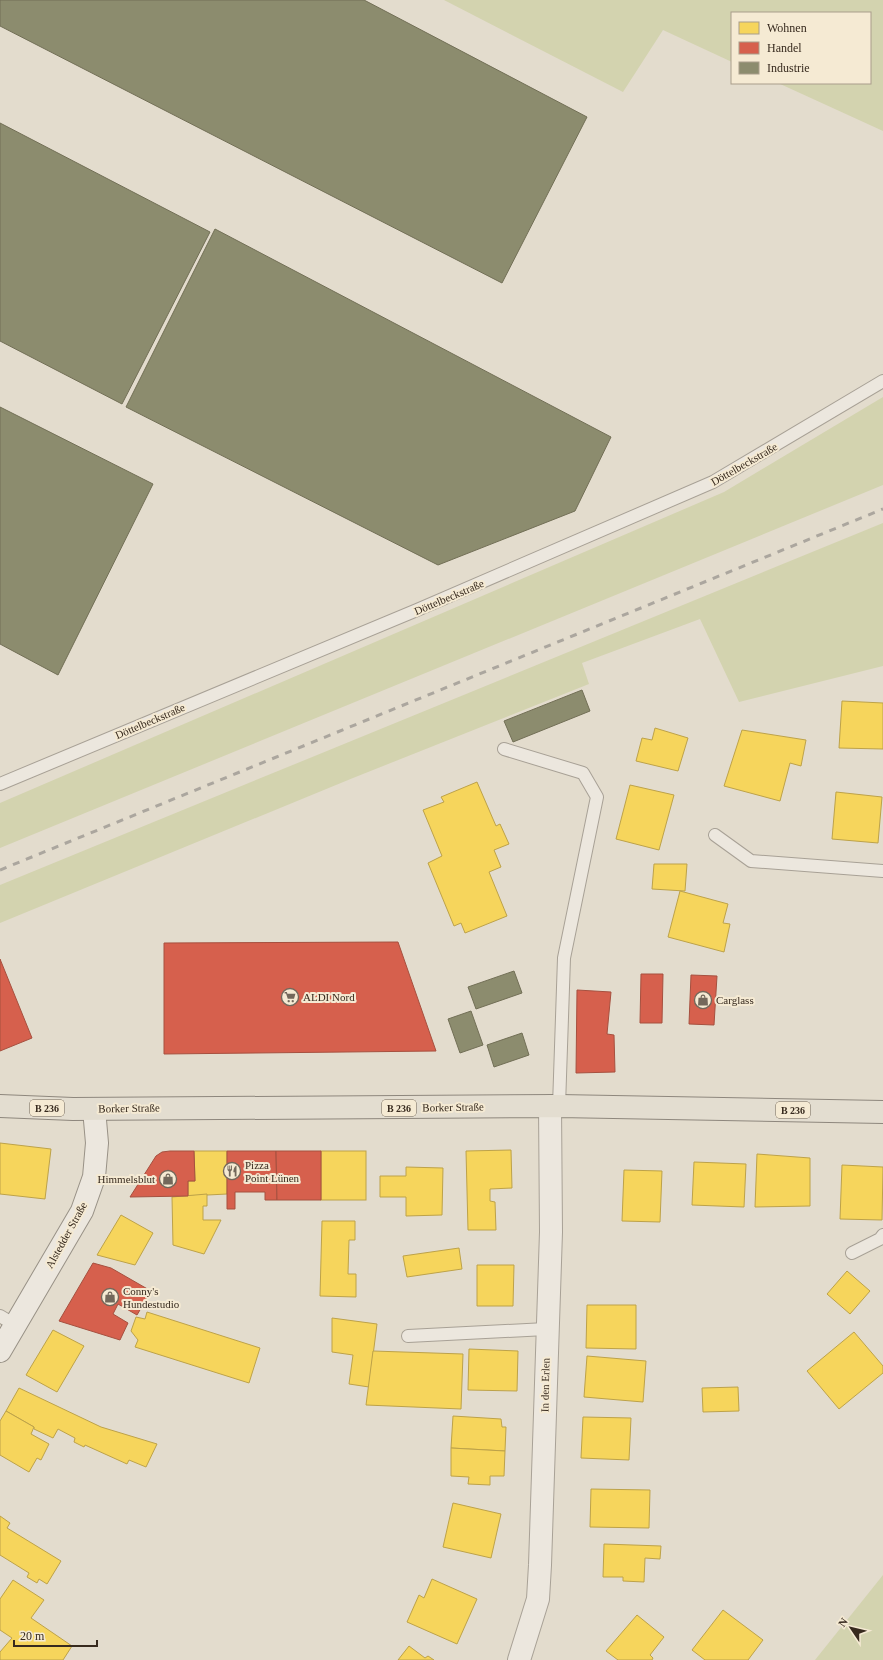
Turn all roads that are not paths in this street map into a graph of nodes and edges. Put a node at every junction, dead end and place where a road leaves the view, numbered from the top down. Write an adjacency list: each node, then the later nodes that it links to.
1 (883, 380): 3 (lane, Döttelbeckstraße)
2 (504, 749): 7 (lane)
3 (0, 784)
4 (716, 835): 5 (lane)
5 (883, 871)
6 (0, 1106): 8 (main road, Borker Straße / B 236)
7 (554, 1106): 8 (main road, Borker Straße / B 236); 9 (main road, Borker Straße / B 236); 13 (street, In den Erlen)
8 (94, 1109): 12 (street, Alstedder Straße)
9 (883, 1112)
10 (883, 1235): 11 (lane)
11 (852, 1253)
12 (8, 1320): 15 (street, Alstedder Straße)
13 (546, 1328): 14 (lane); 16 (street, In den Erlen)
14 (408, 1336)
15 (0, 1351)
16 (519, 1660)

